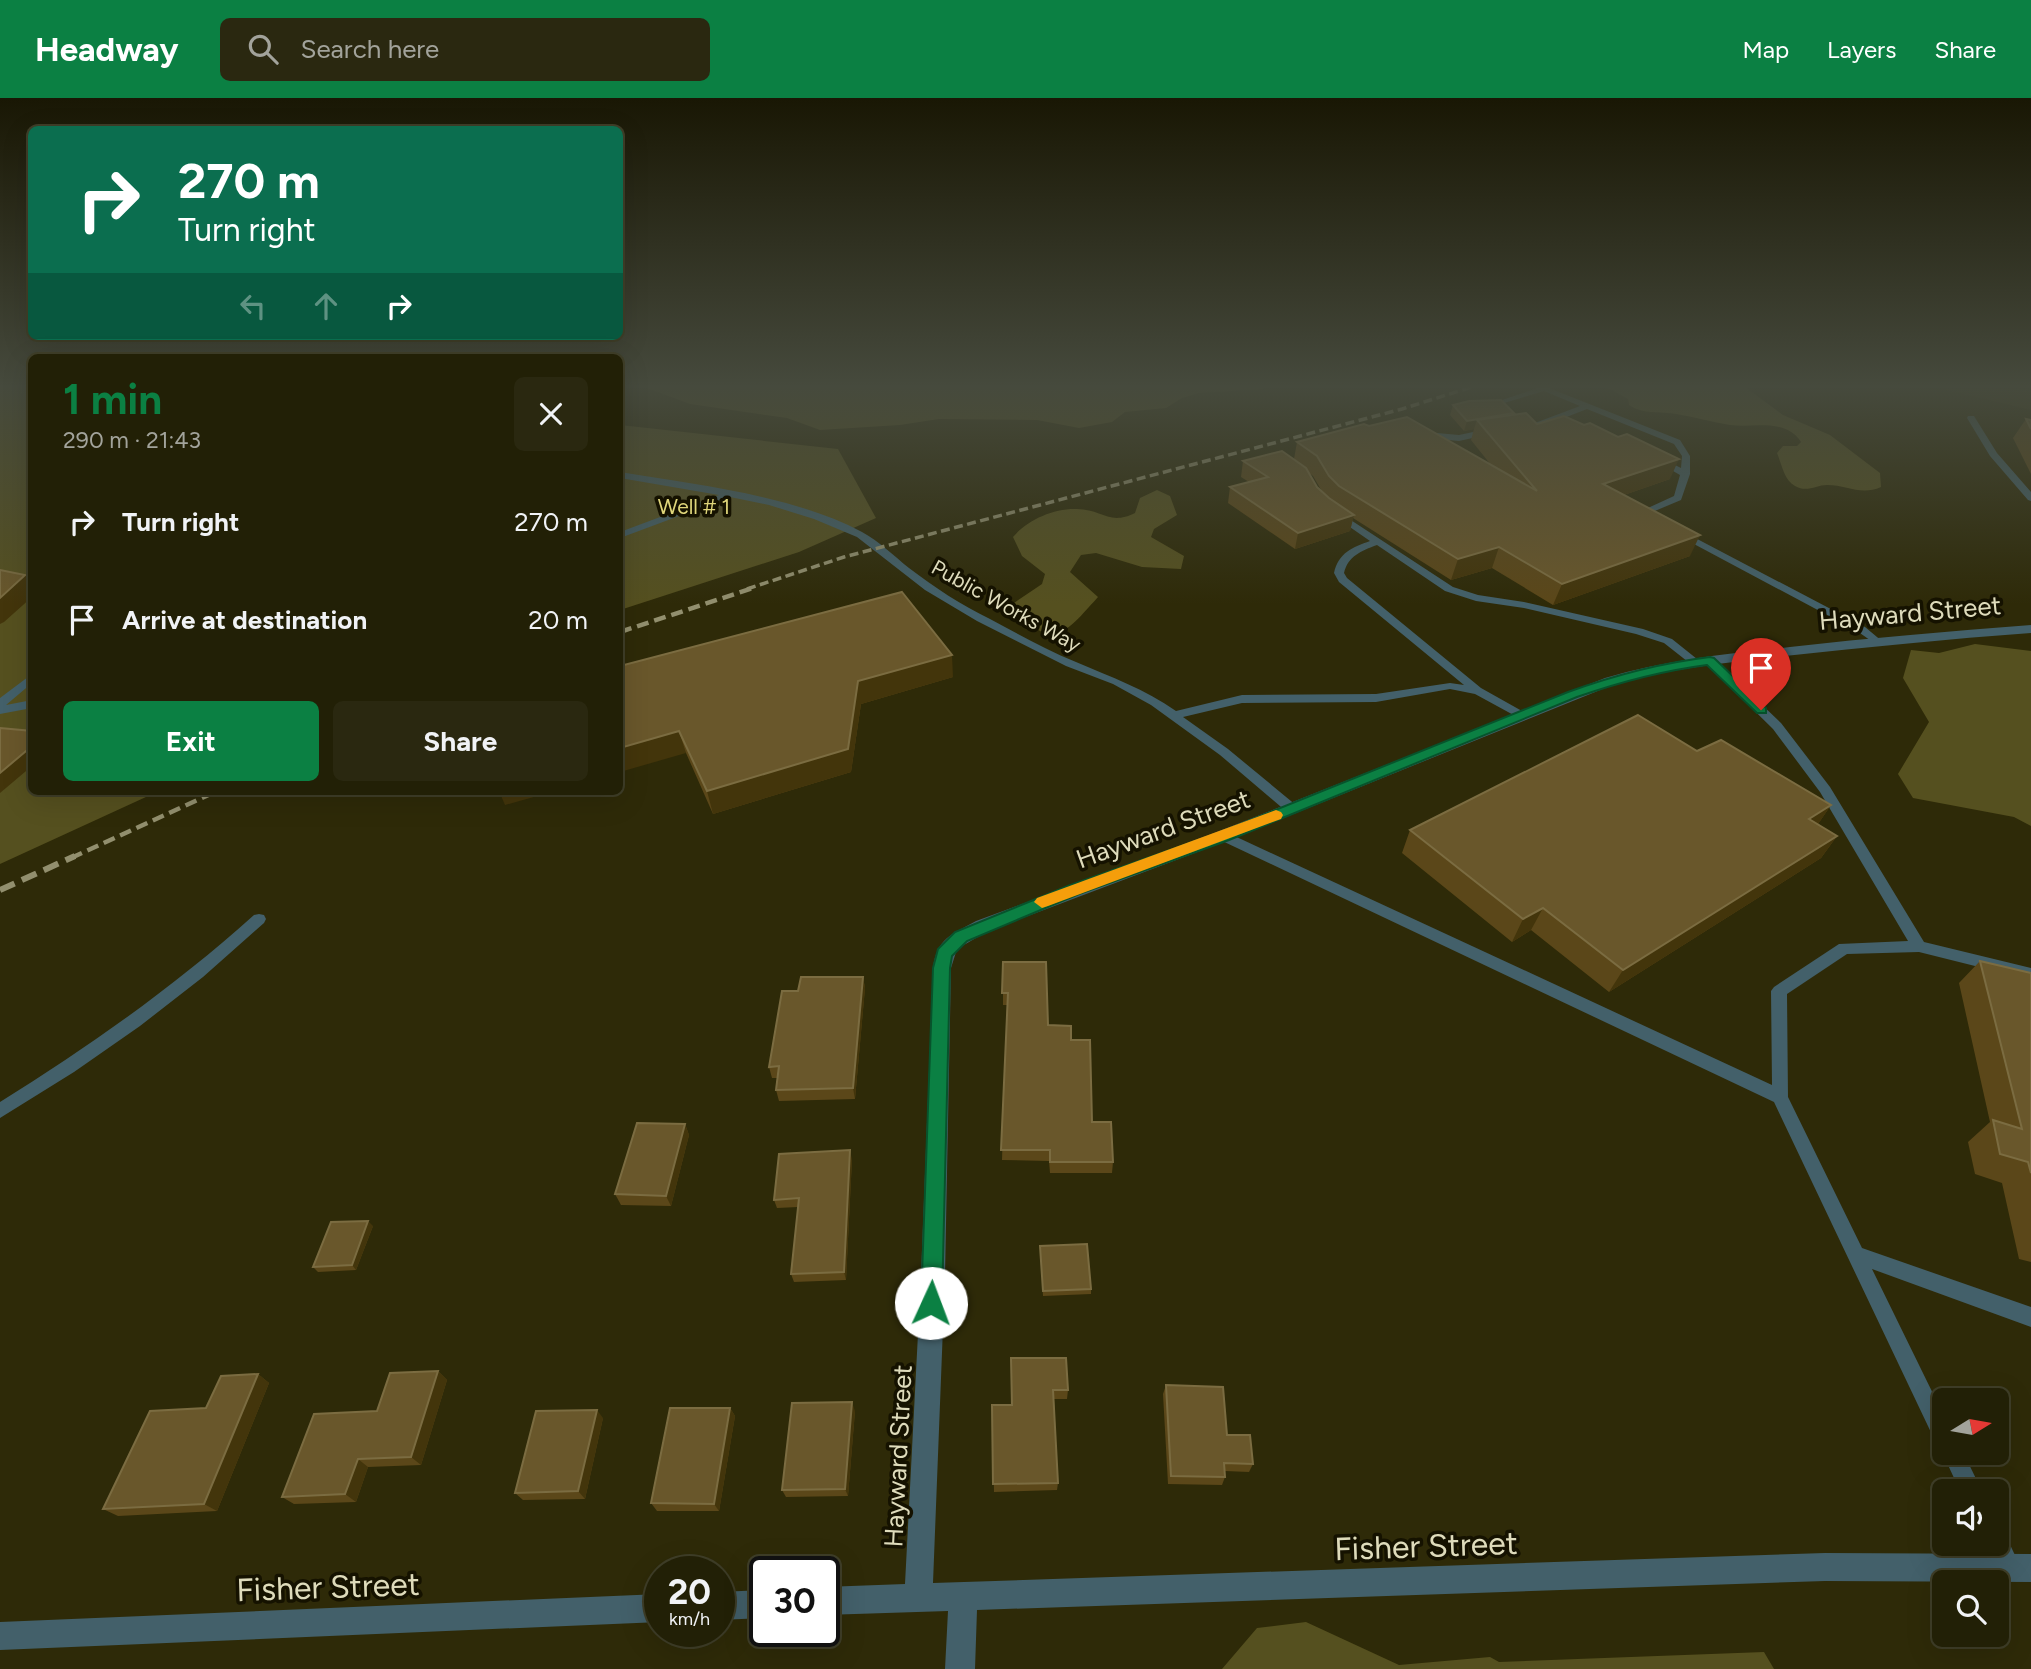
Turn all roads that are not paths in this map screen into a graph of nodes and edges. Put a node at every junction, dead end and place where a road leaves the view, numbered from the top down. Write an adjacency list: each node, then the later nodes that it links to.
1 (1653, 457): 4 (lane)
2 (1686, 457): 4 (lane)
3 (1996, 457): 7 (lane)
4 (1685, 474): 9 (lane)
5 (623, 476): 6 (lane, Public Works Way)
6 (730, 494): 11 (lane); 21 (lane, Public Works Way)
7 (2031, 498)
8 (1328, 507): 12 (lane)
9 (1654, 519)
10 (1677, 531): 14 (lane)
11 (623, 534)
12 (1378, 541): 15 (lane); 17 (lane)
13 (2031, 629): 14 (street, Hayward Street)
14 (1877, 642): 15 (street, Hayward Street)
15 (1703, 662): 22 (street, Hayward Street); 26 (lane)
16 (28, 680): 18 (lane)
17 (1478, 691): 21 (lane); 22 (lane)
18 (0, 704)
19 (28, 705): 20 (lane)
20 (0, 710)
21 (1176, 715): 23 (lane, Public Works Way)
22 (1523, 715): 23 (street, Hayward Street)
23 (1292, 809): 24 (street, Hayward Street)
24 (1223, 836): 28 (lane); 35 (street, Hayward Street)
25 (259, 919): 29 (lane)
26 (1919, 946): 27 (lane); 28 (lane)
27 (2031, 974)
28 (1780, 1097): 30 (lane)
29 (0, 1111)
30 (1855, 1254): 31 (lane); 32 (lane)
31 (2031, 1317)
32 (1932, 1413)
33 (2009, 1555): 34 (lane)
34 (2021, 1568): 36 (street, Fisher Street)
35 (918, 1597): 36 (street, Fisher Street); 37 (street, Fisher Street)
36 (963, 1597): 40 (street)
37 (840, 1600)
38 (644, 1609): 39 (street, Fisher Street)
39 (0, 1636)
40 (960, 1669)

